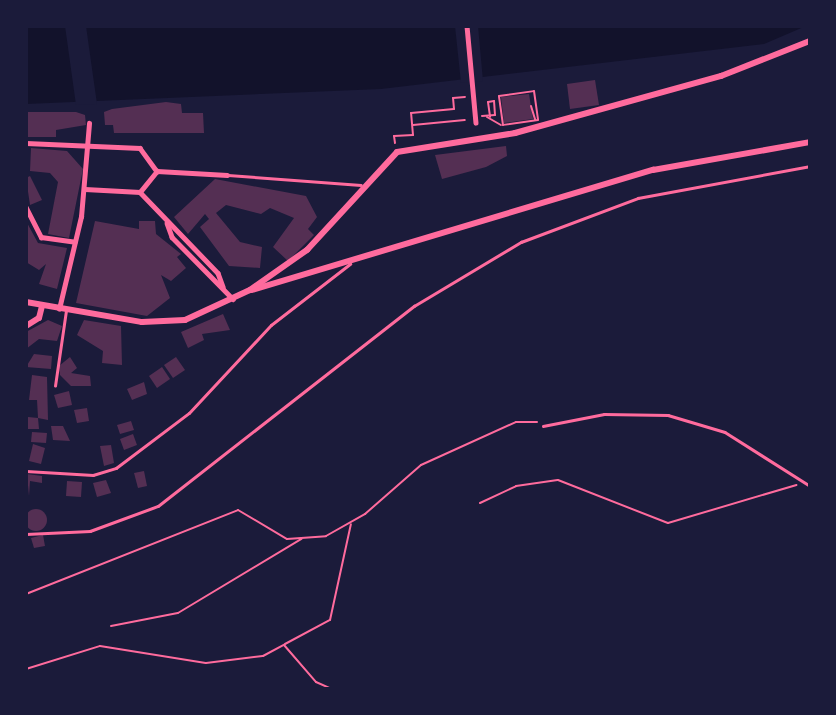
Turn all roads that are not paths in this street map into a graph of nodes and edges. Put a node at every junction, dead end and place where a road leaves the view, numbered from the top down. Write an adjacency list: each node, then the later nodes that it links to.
1 (467, 26): 3 (street)
2 (810, 41): 11 (street)
3 (475, 120)
4 (89, 123): 7 (street)
5 (810, 142): 17 (street)
6 (26, 143): 7 (street)
7 (91, 145): 9 (street); 12 (street)
8 (810, 166): 29 (lane)
9 (158, 171): 10 (street); 13 (street)
10 (227, 175): 11 (lane)
11 (360, 185): 19 (street)
12 (85, 189): 13 (street); 16 (street)
13 (140, 192): 15 (street)
14 (26, 207): 16 (street)
15 (167, 222): 18 (street); 18 (street)
16 (75, 242): 23 (street)
17 (356, 259): 19 (street); 27 (lane)
18 (223, 287): 20 (street)
19 (250, 290): 20 (street)
20 (233, 299): 23 (street)
21 (26, 302): 22 (street)
22 (42, 306): 23 (street); 24 (street)
23 (62, 311): 25 (lane)
24 (26, 326)
25 (55, 386)
26 (543, 426): 28 (lane)
27 (26, 471)
28 (810, 486)
29 (26, 534)

